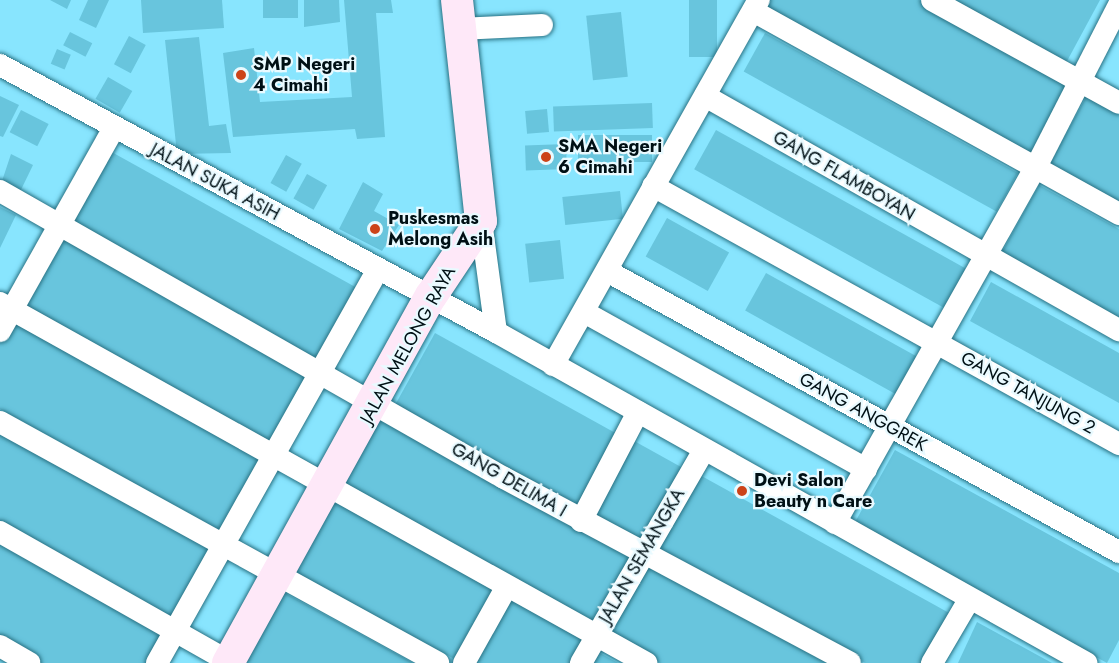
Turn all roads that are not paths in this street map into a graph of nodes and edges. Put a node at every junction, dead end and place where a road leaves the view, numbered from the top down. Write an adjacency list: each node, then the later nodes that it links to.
1 (932, 0): 7 (street)
2 (756, 5): 8 (street); 11 (street)
3 (1119, 5): 7 (street)
4 (458, 14): 5 (street); 15 (main road)
5 (542, 25)
6 (1, 67): 10 (street, JALAN SUKA ASIH)
7 (1079, 81): 9 (street); 11 (street)
8 (705, 96): 12 (street); 17 (street, GANG FLAMBOYAN)
9 (1119, 103)
10 (114, 128): 16 (street); 18 (street, JALAN SUKA ASIH)
11 (1036, 168): 14 (street); 17 (street)
12 (653, 186): 19 (street); 26 (street, GANG TANJUNG 2)
13 (0, 191): 16 (street, GANG DELIMA I)
14 (1119, 214)
15 (481, 221): 20 (main road, JALAN MELONG RAYA); 25 (street)
16 (59, 224): 21 (street); 28 (street, GANG DELIMA I)
17 (984, 257): 23 (street, GANG FLAMBOYAN); 26 (street)
18 (378, 269): 20 (street, JALAN SUKA ASIH); 28 (street)
19 (607, 271): 22 (street); 32 (street, GANG ANGGREK)
20 (431, 296): 25 (street, JALAN SUKA ASIH); 29 (main road, JALAN MELONG RAYA)
21 (6, 307): 24 (street); 35 (street)
22 (584, 312): 27 (street); 36 (street)
23 (1119, 330)
24 (0, 331)
25 (496, 332): 27 (street, JALAN SUKA ASIH)
26 (936, 342): 32 (street); 33 (street, GANG TANJUNG 2)
27 (553, 364): 30 (street, JALAN SUKA ASIH)
28 (321, 373): 29 (street, GANG DELIMA I); 35 (street)
29 (376, 404): 37 (main road, JALAN MELONG RAYA); 38 (street, GANG DELIMA I)
30 (638, 412): 34 (street, JALAN SUKA ASIH); 38 (street)
31 (0, 422): 41 (street)
32 (890, 427): 36 (street); 42 (street, GANG ANGGREK)
33 (1119, 444)
34 (704, 450): 39 (street, JALAN SUKA ASIH); 43 (street, JALAN SEMANGKA)
35 (273, 454): 37 (street); 41 (street)
36 (866, 469): 39 (street)
37 (329, 485): 44 (main road, JALAN MELONG RAYA); 45 (street)
38 (581, 521): 43 (street, GANG DELIMA I)
39 (835, 523): 46 (street, JALAN SUKA ASIH)
40 (0, 532): 47 (street)
41 (225, 543): 44 (street); 47 (street)
42 (1119, 552)
43 (642, 554): 48 (street, JALAN SEMANGKA); 57 (street, GANG DELIMA I)
44 (280, 573): 50 (main road, JALAN MELONG RAYA); 53 (street)
45 (507, 586): 48 (street); 54 (street)
46 (969, 600): 58 (street); 59 (street, JALAN SUKA ASIH)
47 (175, 629): 50 (street); 52 (street)
48 (596, 636): 55 (street, JALAN SEMANGKA); 56 (street)
49 (0, 646): 51 (street)
50 (230, 662)
51 (30, 663)
52 (157, 663)
53 (438, 663)
54 (464, 663)
55 (581, 663)
56 (646, 663)
57 (850, 663)
58 (932, 663)
59 (1086, 663)

